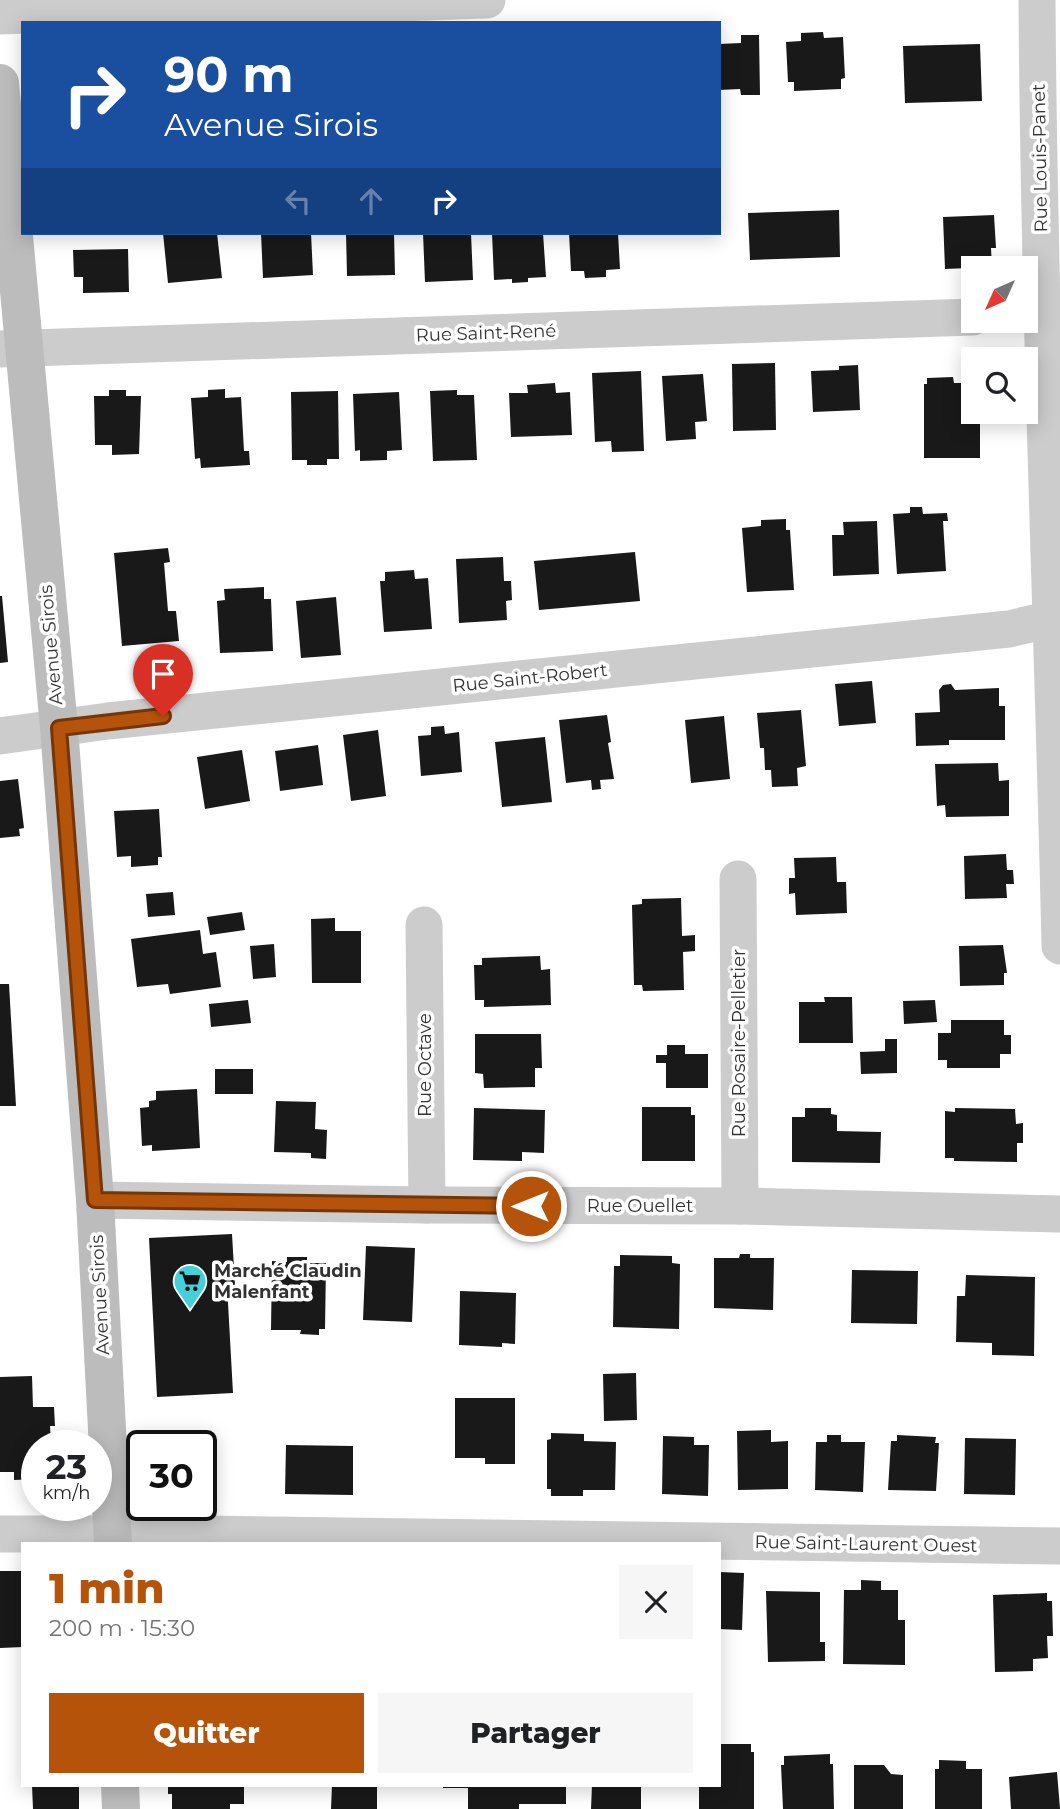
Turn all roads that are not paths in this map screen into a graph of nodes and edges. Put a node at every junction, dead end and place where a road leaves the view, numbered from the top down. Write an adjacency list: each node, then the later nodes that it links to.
1 (487, 0): 3 (street)
2 (1037, 0): 5 (street, Rue Louis-Panet)
3 (0, 16)
4 (0, 83): 7 (street, Avenue Sirois)
5 (1043, 315): 8 (street, Rue Louis-Panet)
6 (961, 317): 7 (street, Rue Saint-René)
7 (13, 349): 9 (street, Avenue Sirois)
8 (1056, 617): 9 (street, Rue Saint-Robert); 13 (street, Rue Louis-Panet)
9 (59, 728): 10 (street, Rue Saint-Robert); 14 (street, Avenue Sirois)
10 (0, 736)
11 (737, 879): 16 (street, Rue Rosaire-Pelletier)
12 (424, 925): 15 (street, Rue Octave)
13 (1060, 946)
14 (95, 1200): 15 (street, Rue Ouellet); 19 (street, Avenue Sirois)
15 (427, 1205): 16 (street, Rue Ouellet)
16 (740, 1206): 17 (street, Rue Ouellet)
17 (1060, 1214)
18 (0, 1534): 19 (street, Rue Saint-Laurent Ouest)
19 (113, 1540): 20 (street, Rue Saint-Laurent Ouest)
20 (1060, 1546)
21 (120, 1787): 22 (street)
22 (121, 1809)

